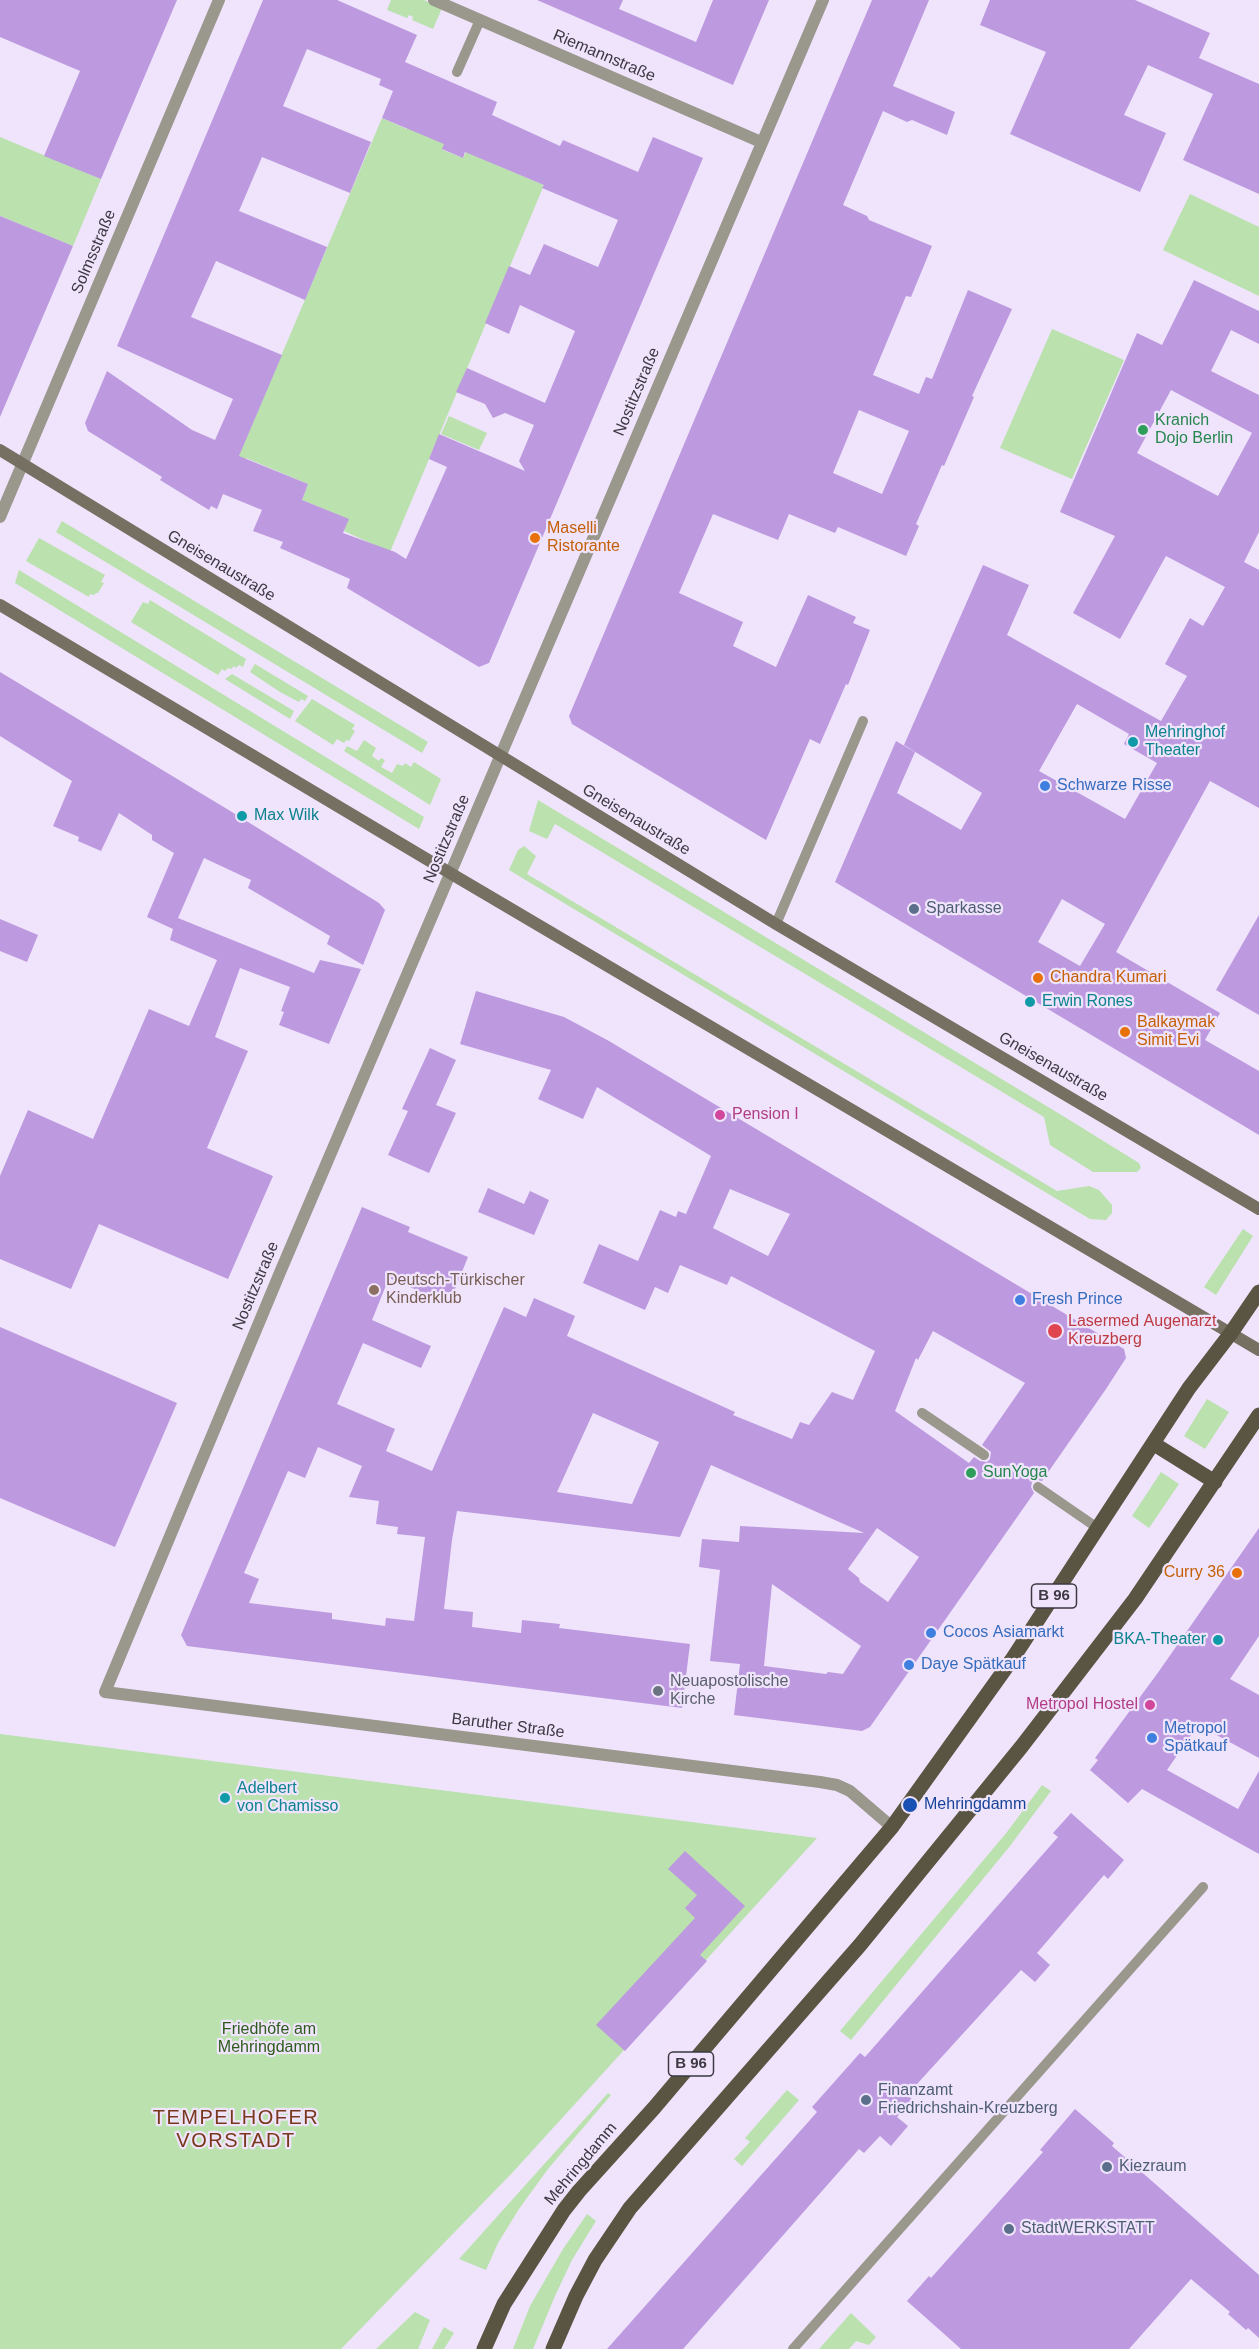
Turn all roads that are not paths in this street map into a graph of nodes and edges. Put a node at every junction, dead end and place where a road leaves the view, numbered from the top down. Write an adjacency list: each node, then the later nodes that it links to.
1 (219, 0): 8 (street, Solmsstraße)
2 (434, 0): 4 (street, Riemannstraße)
3 (823, 0): 6 (street, Nostitzstraße)
4 (480, 20): 5 (lane); 6 (street, Riemannstraße)
5 (457, 72)
6 (761, 142): 12 (street, Nostitzstraße)
7 (0, 450): 8 (main road, Gneisenaustraße)
8 (23, 464): 9 (street, Solmsstraße); 12 (main road, Gneisenaustraße)
9 (0, 517)
10 (0, 605): 13 (main road)
11 (863, 720): 14 (lane)
12 (499, 756): 13 (street, Nostitzstraße); 14 (main road, Gneisenaustraße)
13 (450, 873): 17 (main road); 26 (street, Nostitzstraße)
14 (776, 924): 15 (main road, Gneisenaustraße)
15 (1259, 1209)
16 (1259, 1292): 17 (main road, Mehringdamm / B 96)
17 (1231, 1334): 18 (main road); 21 (main road, Mehringdamm / B 96)
18 (1259, 1350)
19 (922, 1413): 22 (lane)
20 (1259, 1415): 23 (main road, B 96)
21 (1154, 1444): 23 (main road); 25 (main road, Mehringdamm / B 96)
22 (984, 1455)
23 (1215, 1482): 30 (main road, B 96)
24 (1038, 1487): 25 (lane)
25 (1099, 1529): 27 (main road, Mehringdamm / B 96)
26 (105, 1692): 27 (street, Baruther Straße)
27 (892, 1827): 29 (main road, Mehringdamm / B 96)
28 (1203, 1887): 31 (lane)
29 (484, 2349)
30 (553, 2349)
31 (793, 2349)

